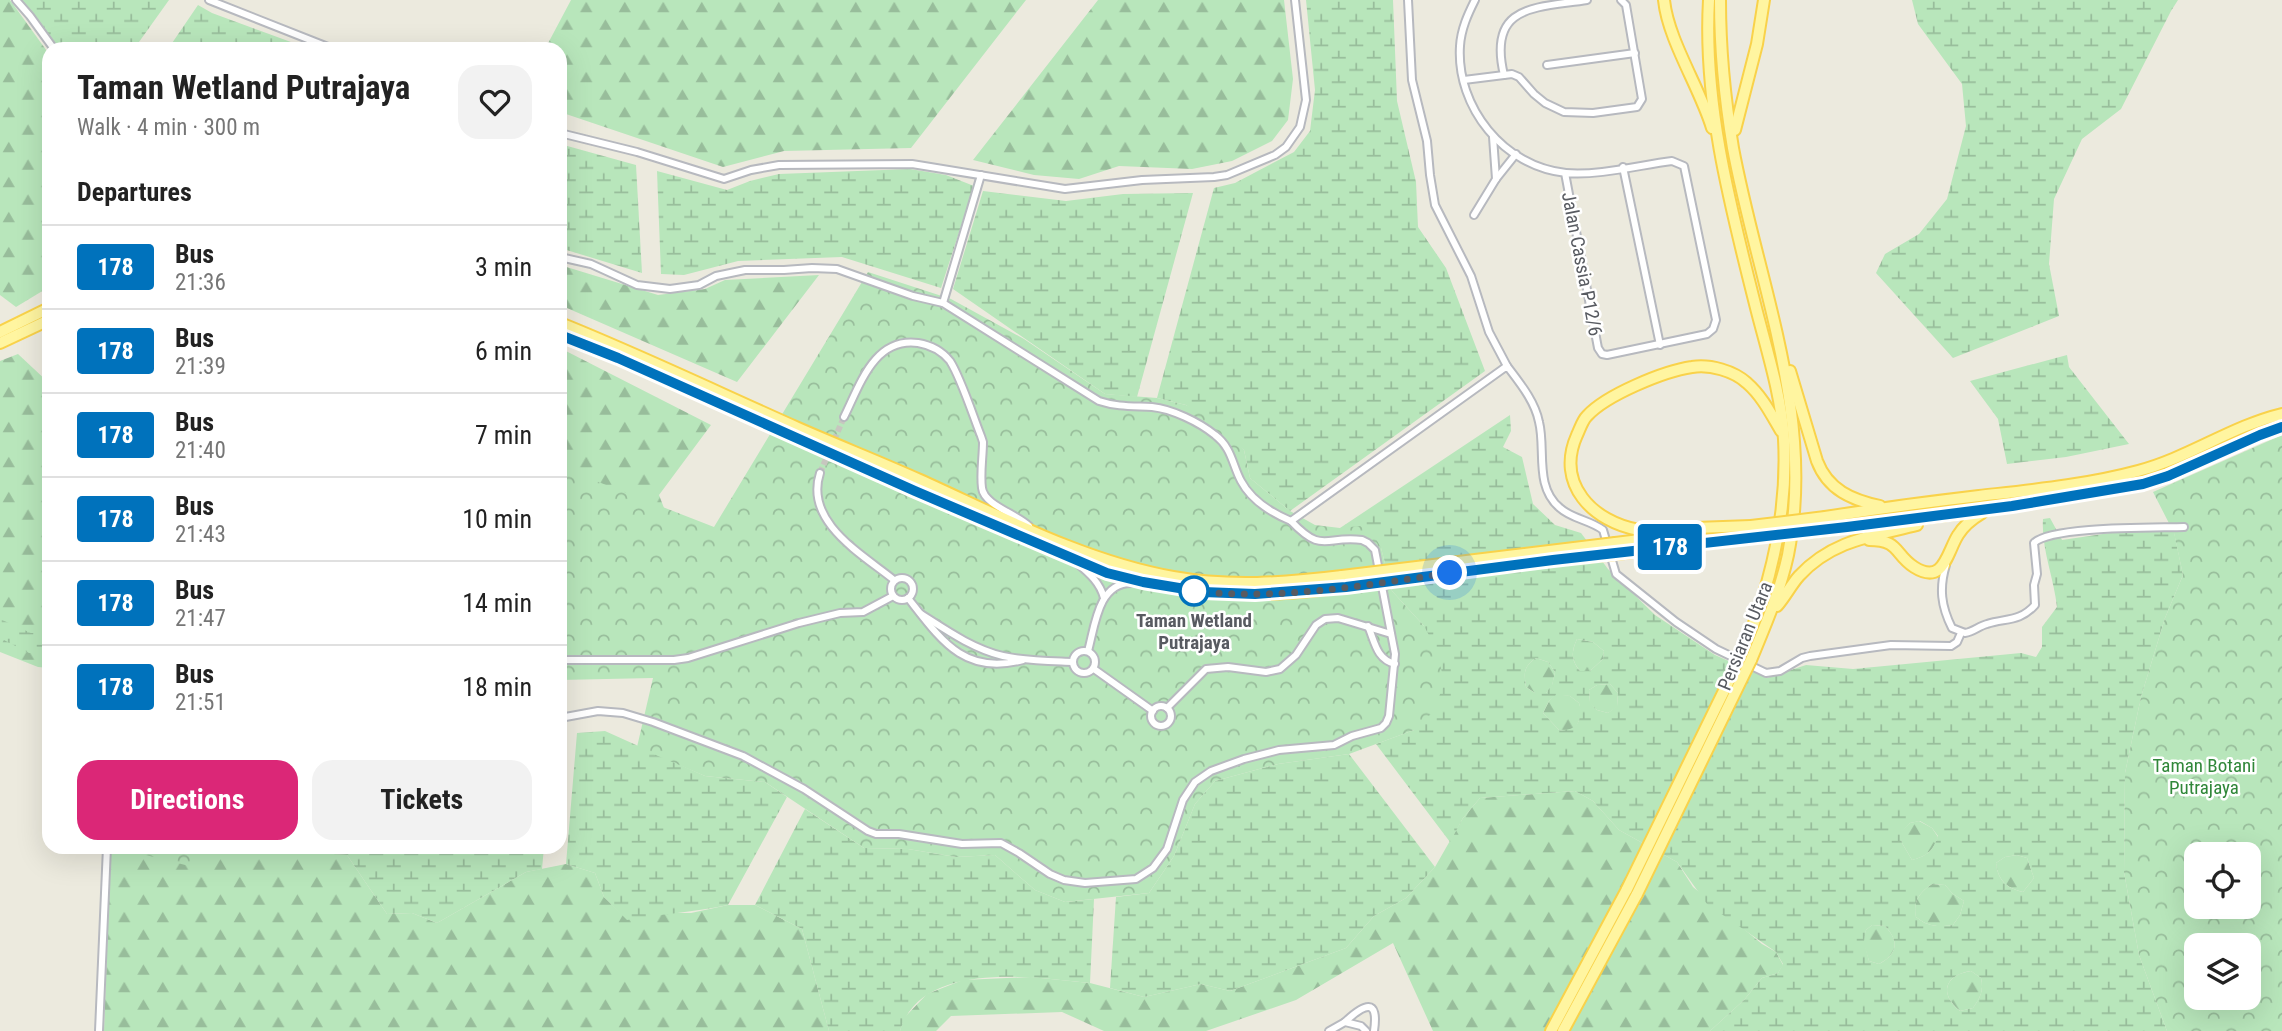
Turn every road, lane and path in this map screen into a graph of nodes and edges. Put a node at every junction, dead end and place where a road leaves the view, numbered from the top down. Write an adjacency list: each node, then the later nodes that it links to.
1 (16, 0): 12 (street)
2 (209, 0): 13 (street)
3 (1295, 0): 24 (street)
4 (1408, 0): 38 (street)
5 (1475, 0): 17 (street)
6 (1587, 0): 16 (street)
7 (1621, 0): 14 (street)
8 (1664, 0): 26 (main road)
9 (1709, 0): 26 (main road, Persiaran Utara)
10 (1720, 0): 20 (main road, Persiaran Utara)
11 (1764, 0): 20 (main road)
12 (49, 42)
13 (315, 42)
14 (1635, 53): 15 (street); 16 (street)
15 (1547, 65)
16 (1504, 75): 17 (street)
17 (1464, 80): 19 (street)
18 (567, 135): 24 (street)
19 (1493, 137): 21 (street); 25 (street)
20 (1733, 147): 34 (main road, Persiaran Utara)
21 (1516, 154): 23 (street); 25 (street)
22 (1623, 167): 23 (street); 37 (street); 37 (street)
23 (1565, 173): 37 (street, Jalan Cassia P12/6)
24 (981, 175): 29 (street)
25 (1496, 179): 27 (street)
26 (1726, 185): 42 (main road, Persiaran Utara)
27 (1474, 215)
28 (567, 259): 29 (street)
29 (943, 303): 47 (street)
30 (42, 311): 33 (main road)
31 (42, 323): 36 (main road)
32 (567, 326): 49 (main road)
33 (0, 332)
34 (1779, 335): 44 (main road); 62 (main road, Persiaran Utara)
35 (567, 338): 52 (main road)
36 (0, 342)
37 (1660, 345)
38 (1507, 366): 47 (street); 65 (street)
39 (2282, 414): 44 (main road)
40 (844, 417): 49 (street)
41 (2282, 427): 45 (main road)
42 (1784, 437): 50 (main road); 68 (main road, Persiaran Utara)
43 (820, 473): 55 (street)
44 (1885, 508): 50 (main road, bridge)
45 (1987, 510): 46 (main road); 53 (main road)
46 (1961, 513): 50 (main road, bridge); 51 (main road)
47 (1291, 521): 66 (street)
48 (2184, 527): 65 (street)
49 (1034, 531): 56 (main road)
50 (1751, 532): 56 (main road, bridge)
51 (1842, 544): 54 (main road); 62 (main road)
52 (1070, 557): 57 (main road); 61 (street)
53 (1946, 563): 54 (main road); 58 (street)
54 (1930, 572): 58 (street)
55 (894, 580): 59 (street); 60 (street)
56 (1344, 581): 57 (main road)
57 (1143, 582): 61 (street)
58 (1940, 586): 65 (street)
59 (893, 596): 60 (street); 69 (street)
60 (908, 598): 63 (street)
61 (1104, 598): 67 (street)
62 (1771, 611): 68 (main road, Persiaran Utara)
63 (921, 614): 70 (street); 70 (street)
64 (1368, 626): 66 (street); 72 (street); 74 (street)
65 (1961, 633)
66 (1391, 634): 72 (street)
67 (1088, 651): 71 (street); 73 (street)
68 (1746, 658): 78 (main road, Persiaran Utara, bridge)
69 (567, 660)
70 (1025, 660): 71 (street)
71 (1073, 662): 73 (street)
72 (1395, 664): 76 (street)
73 (1094, 668): 75 (street)
74 (1167, 708): 75 (street); 75 (street)
75 (1153, 711)
76 (567, 717)
77 (107, 854): 80 (street)
78 (1632, 891): 84 (main road, Persiaran Utara); 85 (main road, Persiaran Utara)
79 (1345, 1021): 81 (street); 82 (street); 83 (street)
80 (99, 1031)
81 (1329, 1031)
82 (1366, 1031)
83 (1374, 1031)
84 (1551, 1031)
85 (1563, 1031)

